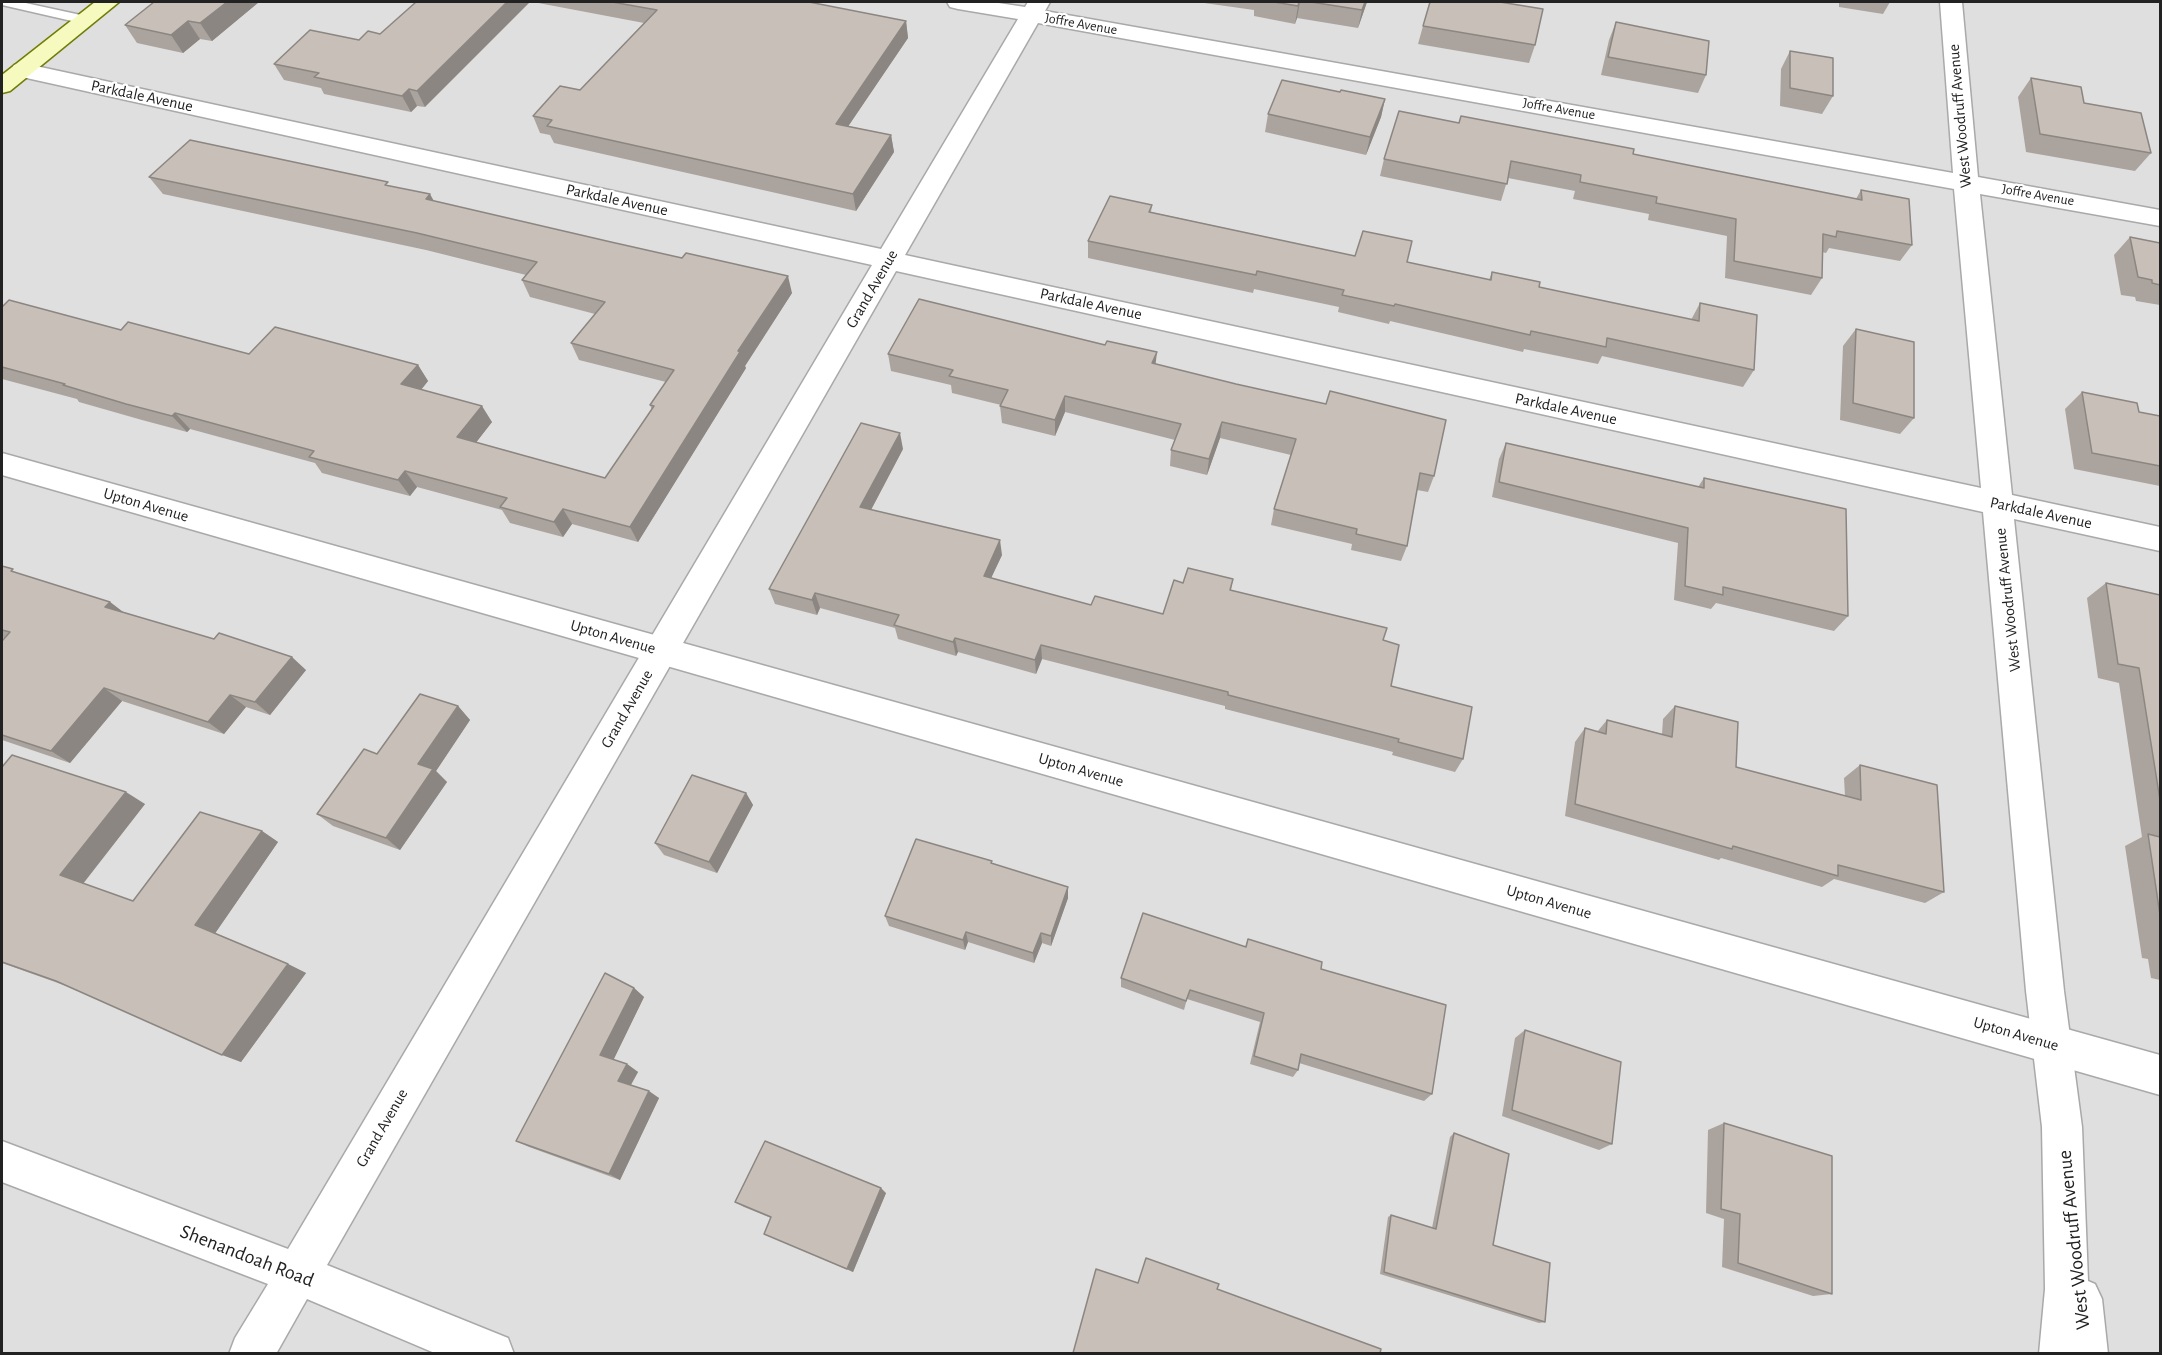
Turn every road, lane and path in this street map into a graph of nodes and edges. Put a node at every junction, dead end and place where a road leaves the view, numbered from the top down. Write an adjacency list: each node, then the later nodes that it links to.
1 (5, 2): 6 (lane)
2 (108, 2): 6 (main road)
3 (958, 2): 5 (street, Joffre Avenue)
4 (1951, 2): 8 (street, West Woodruff Avenue)
5 (1035, 8): 8 (street, Joffre Avenue); 10 (street, Grand Avenue)
6 (85, 20): 7 (main road)
7 (12, 78): 10 (street, Parkdale Avenue)
8 (1966, 182): 9 (street, Joffre Avenue); 12 (street, West Woodruff Avenue)
9 (2160, 218)
10 (890, 260): 12 (street, Parkdale Avenue); 14 (street, Grand Avenue)
11 (2, 464): 14 (street, Upton Avenue)
12 (1998, 504): 13 (street, Parkdale Avenue); 15 (street, West Woodruff Avenue)
13 (2160, 539)
14 (660, 651): 15 (street, Upton Avenue); 19 (street, Grand Avenue)
15 (2051, 1044): 16 (street, Upton Avenue); 17 (street, West Woodruff Avenue)
16 (2160, 1074)
17 (2062, 1126): 22 (street, West Woodruff Avenue); 23 (street, West Woodruff Avenue)
18 (2, 1162): 19 (street, Shenandoah Road)
19 (297, 1274): 20 (street, Grand Avenue); 21 (street, Shenandoah Road)
20 (251, 1353)
21 (492, 1353)
22 (2061, 1353)
23 (2086, 1353)

